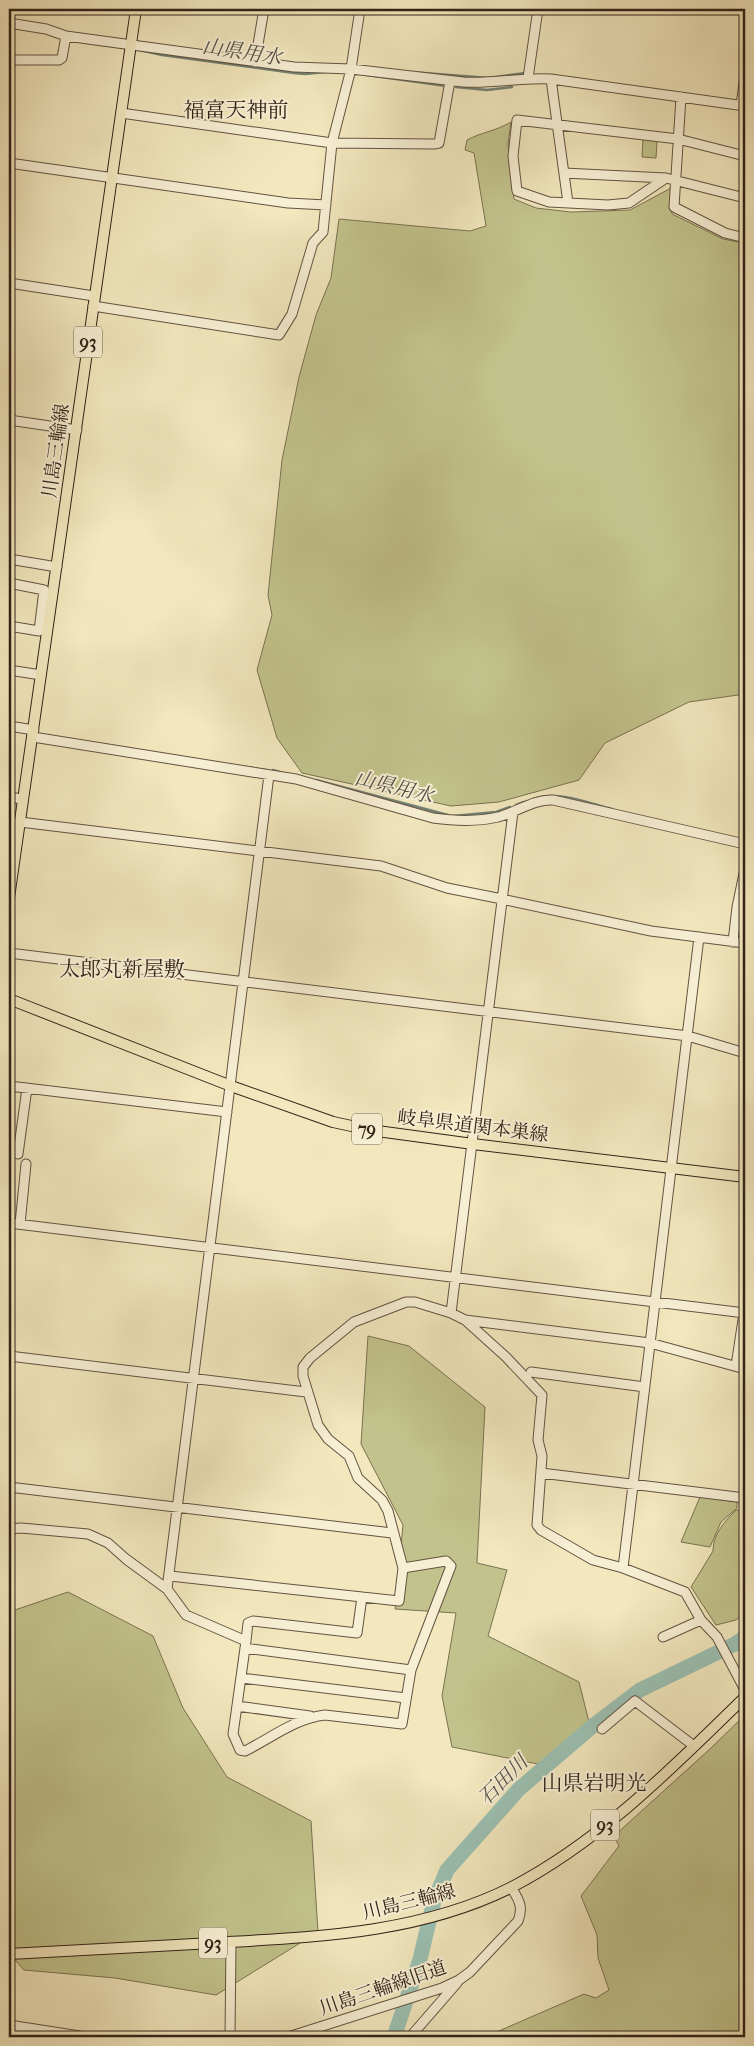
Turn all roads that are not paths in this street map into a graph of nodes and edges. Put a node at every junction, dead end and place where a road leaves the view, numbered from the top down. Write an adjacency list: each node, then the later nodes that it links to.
1 (136, 9): 7 (main road, 川島三輪線 / 93)
2 (264, 9): 9 (street)
3 (360, 9): 10 (street)
4 (538, 9): 12 (street)
5 (9, 23): 6 (street)
6 (66, 36): 7 (street); 8 (street)
7 (132, 45): 9 (street); 17 (main road, 川島三輪線 / 93)
8 (9, 60)
9 (256, 62): 10 (street)
10 (351, 69): 13 (street); 20 (street)
11 (745, 76): 16 (street)
12 (528, 78): 13 (street); 14 (street)
13 (450, 80): 20 (street)
14 (551, 80): 15 (street); 18 (street)
15 (680, 97): 16 (street); 19 (street)
16 (743, 106)
17 (121, 113): 20 (street); 24 (main road, 川島三輪線 / 93)
18 (557, 126): 19 (street); 23 (street); 28 (street)
19 (678, 140): 21 (street); 26 (street)
20 (332, 143): 29 (street)
21 (745, 156)
22 (9, 163): 24 (street)
23 (564, 173): 25 (street); 28 (street)
24 (111, 178): 29 (street); 32 (main road, 川島三輪線 / 93)
25 (666, 178): 26 (street); 28 (street)
26 (676, 180): 27 (street); 30 (street)
27 (745, 198)
28 (568, 203)
29 (326, 206): 32 (street)
30 (745, 238)
31 (9, 283): 32 (street)
32 (94, 301): 34 (main road, 川島三輪線 / 93)
33 (9, 420): 34 (street)
34 (77, 430): 36 (main road, 川島三輪線 / 93)
35 (9, 559): 36 (street)
36 (57, 568): 40 (main road, 川島三輪線 / 93)
37 (9, 583): 38 (street)
38 (9, 626)
39 (9, 670): 40 (street)
40 (41, 675): 42 (main road, 川島三輪線 / 93)
41 (9, 726): 42 (street)
42 (33, 733): 43 (street); 45 (main road, 川島三輪線 / 93)
43 (269, 775): 46 (street); 49 (street)
44 (9, 797): 45 (street)
45 (23, 799): 47 (main road, 川島三輪線 / 93)
46 (513, 812): 48 (street); 52 (street)
47 (20, 822): 49 (street); 51 (main road, 川島三輪線 / 93)
48 (745, 844)
49 (258, 852): 52 (street); 57 (street)
50 (745, 869): 54 (street)
51 (9, 898)
52 (502, 900): 53 (street); 59 (street)
53 (699, 937): 54 (street); 60 (street)
54 (733, 942): 55 (street)
55 (745, 943)
56 (9, 953): 57 (street)
57 (243, 982): 59 (street); 63 (street)
58 (9, 999): 63 (main road, 岐阜県道関本巣線 / 79)
59 (488, 1012): 60 (street); 66 (street)
60 (688, 1036): 61 (street); 69 (street)
61 (745, 1053)
62 (9, 1086): 64 (street)
63 (231, 1086): 65 (street); 66 (main road, 岐阜県道関本巣線 / 79)
64 (26, 1088): 65 (street); 67 (street)
65 (227, 1112): 73 (street)
66 (473, 1144): 69 (main road, 岐阜県道関本巣線 / 79); 74 (street)
67 (18, 1154)
68 (26, 1164): 72 (street)
69 (671, 1168): 70 (main road, 岐阜県道関本巣線 / 79); 75 (street)
70 (745, 1177)
71 (9, 1222): 72 (street)
72 (20, 1224): 73 (street)
73 (210, 1248): 74 (street); 83 (street)
74 (456, 1278): 75 (street); 76 (street)
75 (655, 1302): 77 (street); 79 (street)
76 (452, 1313): 78 (street); 85 (street)
77 (744, 1313): 81 (street)
78 (465, 1320): 79 (street); 86 (street)
79 (650, 1342): 81 (street); 84 (street)
80 (9, 1356): 83 (street)
81 (741, 1368)
82 (531, 1372): 84 (street)
83 (194, 1378): 85 (street); 90 (street)
84 (645, 1387): 87 (street)
85 (306, 1392): 92 (street)
86 (541, 1473): 87 (street); 94 (street)
87 (634, 1484): 89 (street); 94 (street)
88 (9, 1487): 90 (street)
89 (745, 1498)
90 (178, 1508): 92 (street); 95 (street)
91 (9, 1530): 96 (street)
92 (392, 1533): 93 (street)
93 (403, 1568): 97 (street); 101 (street)
94 (623, 1568): 98 (street)
95 (170, 1576): 96 (street); 97 (street)
96 (167, 1589): 100 (street)
97 (362, 1597): 100 (street)
98 (702, 1620): 99 (street); 103 (street)
99 (663, 1637)
100 (245, 1645): 101 (street); 102 (street)
101 (411, 1670): 105 (street)
102 (241, 1678): 105 (street); 106 (street)
103 (745, 1690)
104 (745, 1696): 109 (main road, 川島三輪線 / 93)
105 (406, 1698): 107 (street)
106 (237, 1706): 107 (street); 107 (street)
107 (313, 1716)
108 (602, 1729): 109 (street)
109 (694, 1746): 110 (main road, 川島三輪線 / 93)
110 (511, 1887): 111 (main road, 川島三輪線 / 93); 113 (street, 川島三輪線旧道)
111 (231, 1942): 112 (main road, 川島三輪線 / 93); 116 (street)
112 (9, 1954)
113 (460, 1980): 117 (street, 川島三輪線旧道); 118 (street)
114 (9, 2025): 115 (street)
115 (86, 2037)
116 (230, 2037)
117 (288, 2037)
118 (410, 2037)

